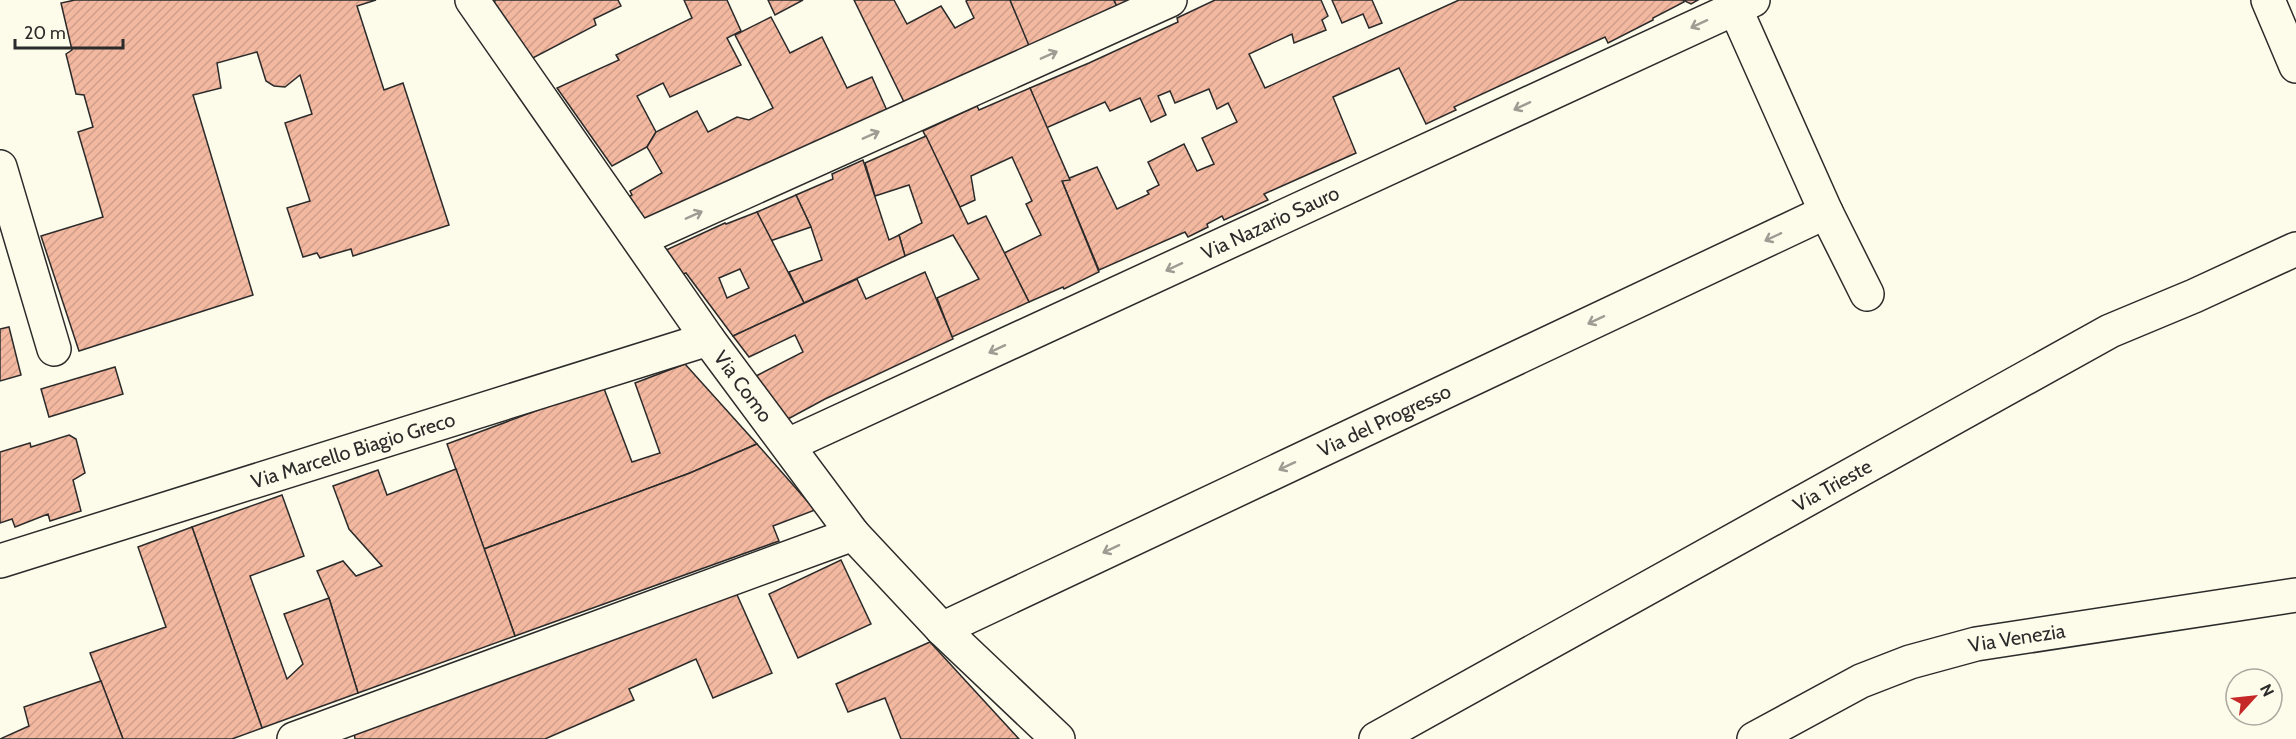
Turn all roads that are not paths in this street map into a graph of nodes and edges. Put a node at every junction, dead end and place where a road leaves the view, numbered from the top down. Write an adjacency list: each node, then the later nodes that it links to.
1 (472, 0): 8 (street, Via Como)
2 (1170, 0): 8 (street, one-way to 2)
3 (2268, 0): 5 (street)
4 (1744, 4): 7 (street); 13 (street, Via Nazario Sauro, one-way to 13)
5 (2296, 66)
6 (0, 167): 12 (street)
7 (1826, 212): 10 (street); 17 (street, Via del Progresso, one-way to 17)
8 (640, 239): 11 (street, Via Como)
9 (2296, 249): 20 (street, Via Trieste)
10 (1867, 294)
11 (708, 339): 13 (street, Via Como); 15 (street, Via Marcello Biagio Greco)
12 (54, 349)
13 (788, 445): 14 (street, Via Como)
14 (853, 534): 17 (street, Via Como); 18 (street)
15 (0, 561)
16 (2296, 595): 21 (street, Via Venezia)
17 (942, 629): 19 (street, Via Como)
18 (294, 739)
19 (1058, 739)
20 (1377, 739)
21 (1754, 739)

